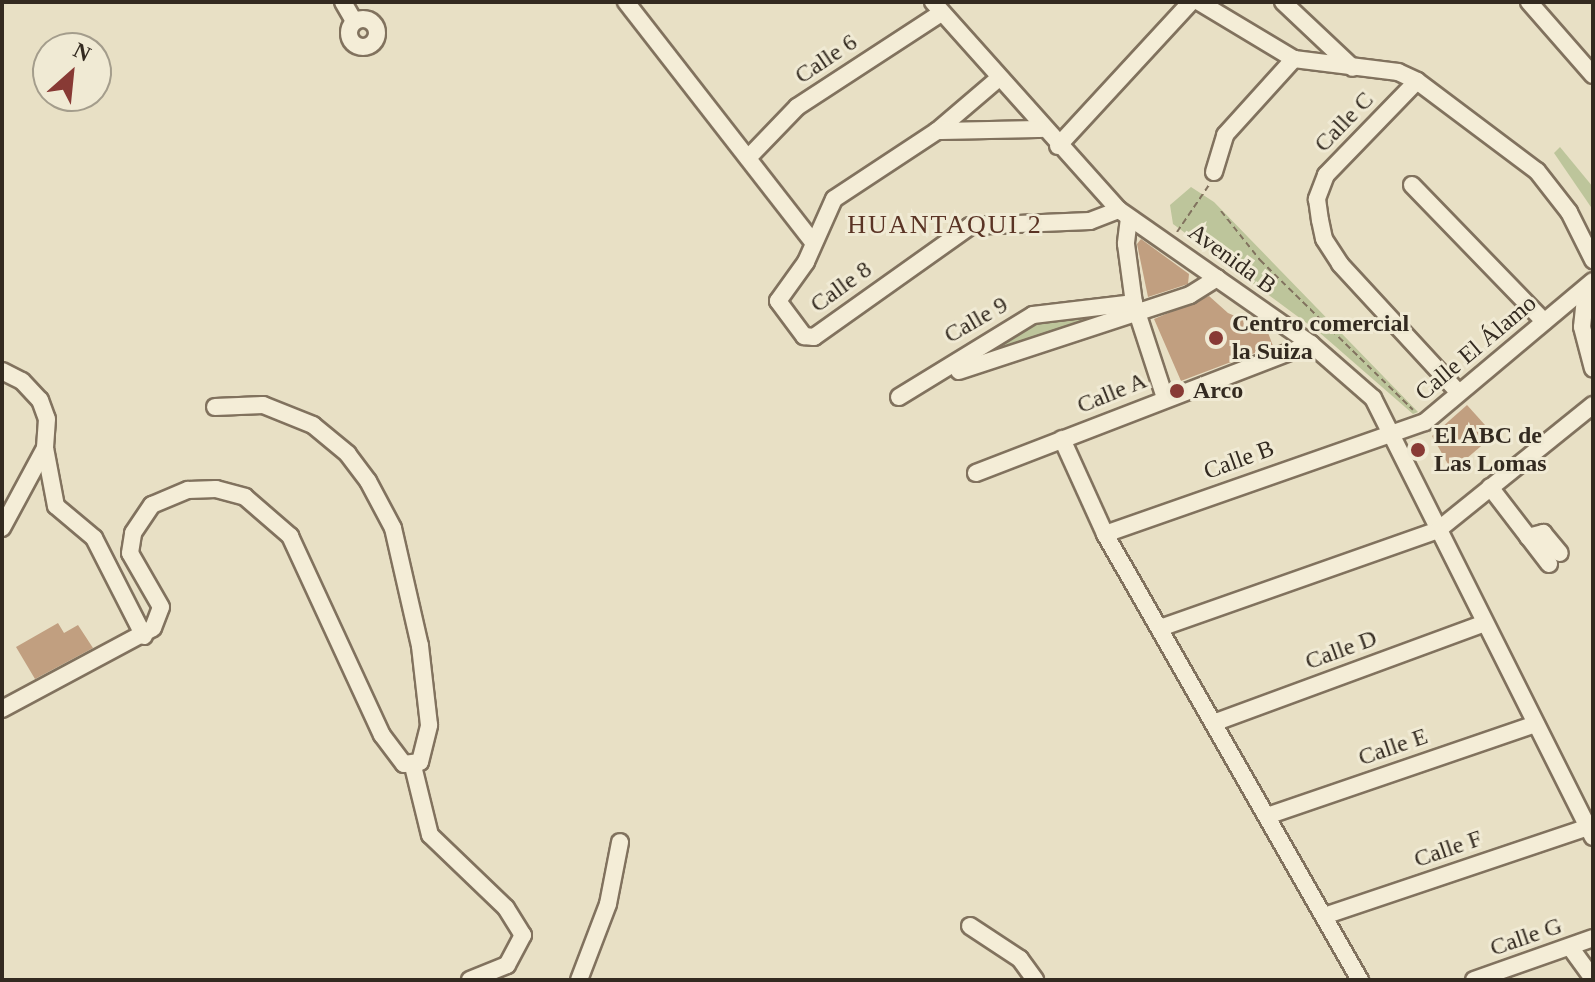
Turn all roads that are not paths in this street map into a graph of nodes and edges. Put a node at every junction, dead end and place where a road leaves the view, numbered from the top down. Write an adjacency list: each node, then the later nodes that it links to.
1 (343, 2): 8 (street)
2 (626, 2): 17 (street)
3 (1191, 2): 16 (street)
4 (1199, 2): 9 (street)
5 (1283, 2): 10 (street)
6 (1529, 2): 11 (street)
7 (937, 7): 12 (street, Avenida B); 17 (street, Calle 6)
8 (354, 21)
9 (1294, 59): 10 (street); 18 (street)
10 (1353, 68): 13 (street)
11 (1593, 75)
12 (999, 78): 14 (street, Avenida B); 15 (street)
13 (1417, 81): 22 (street); 31 (street, Calle C)
14 (1042, 129): 15 (street); 16 (street, Avenida B)
15 (937, 131): 21 (street)
16 (1058, 146): 20 (street, Avenida B)
17 (748, 158): 21 (street)
18 (1214, 172)
19 (1412, 185): 26 (street)
20 (1124, 214): 21 (street, Calle 8); 23 (street, Avenida B); 25 (street)
21 (813, 242)
22 (1593, 260)
23 (1217, 278): 25 (street); 27 (street, Avenida B)
24 (1590, 285): 26 (street, Calle El Álamo); 28 (street)
25 (1136, 308): 30 (street); 32 (street, Calle 9); 33 (street)
26 (1544, 321): 31 (street, Calle El Álamo)
27 (1311, 344): 33 (street, Calle A); 36 (street, Avenida B)
28 (1593, 369)
29 (2, 371): 38 (street)
30 (959, 371)
31 (1458, 392): 36 (street, Calle El Álamo)
32 (899, 397)
33 (1165, 398): 37 (street, Calle A)
34 (1593, 405): 40 (street)
35 (215, 407): 51 (street)
36 (1391, 432): 42 (street, Avenida B); 43 (street, Calle B)
37 (1062, 439): 39 (street, Calle A); 43 (street)
38 (45, 448): 41 (street); 47 (street)
39 (976, 473)
40 (1490, 487): 42 (street); 44 (street)
41 (2, 528)
42 (1438, 530): 45 (street, Avenida B); 46 (street)
43 (1105, 534): 46 (street)
44 (1554, 558)
45 (1482, 624): 49 (street, Calle D); 50 (street, Avenida B)
46 (1160, 628): 49 (street)
47 (144, 636): 48 (street); 52 (street)
48 (2, 709)
49 (1216, 722): 54 (street)
50 (1536, 724): 54 (street, Calle E); 55 (street, Avenida B)
51 (421, 745): 52 (street); 53 (street)
52 (398, 753): 53 (street)
53 (413, 766): 63 (street)
54 (1267, 816): 57 (street)
55 (1590, 832): 57 (street, Calle F)
56 (620, 842): 64 (street)
57 (1324, 916): 66 (street)
58 (970, 926): 65 (street)
59 (1593, 938): 60 (street, Calle G)
60 (1570, 947): 61 (street, Calle G); 62 (street)
61 (1529, 961): 67 (street, Calle G); 68 (street)
62 (1593, 979)
63 (470, 980)
64 (579, 980)
65 (1035, 980)
66 (1360, 980)
67 (1474, 980)
68 (1517, 980)

